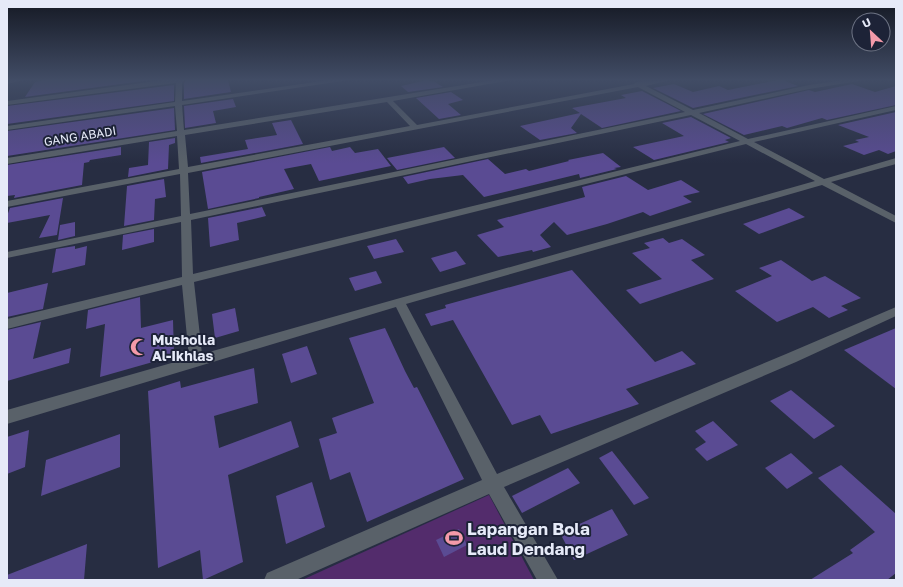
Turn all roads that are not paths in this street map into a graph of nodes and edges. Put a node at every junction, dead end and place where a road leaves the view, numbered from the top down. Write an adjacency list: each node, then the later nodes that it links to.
1 (154, 107): 10 (street)
2 (178, 107): 12 (street)
3 (341, 107): 12 (street, GANG ABADI)
4 (396, 107): 11 (street)
5 (523, 107): 11 (street)
6 (681, 107): 9 (street)
7 (716, 107): 9 (street)
8 (896, 108): 13 (street)
9 (691, 113): 13 (street); 19 (street)
10 (7, 128)
11 (416, 128): 16 (street)
12 (181, 132): 14 (street, GANG ABADI); 16 (street)
13 (746, 142): 17 (street); 22 (street)
14 (7, 160)
15 (896, 161): 17 (street)
16 (184, 172): 18 (street); 19 (street)
17 (824, 182): 20 (street); 23 (street)
18 (7, 204)
19 (186, 219): 21 (street); 22 (street)
20 (896, 220)
21 (7, 255)
22 (188, 280): 25 (street); 26 (street)
23 (399, 302): 26 (street); 28 (street)
24 (896, 311): 28 (street)
25 (7, 324)
26 (196, 362): 27 (street)
27 (7, 417)
28 (493, 484): 29 (street); 30 (street)
29 (274, 580)
30 (548, 580)

